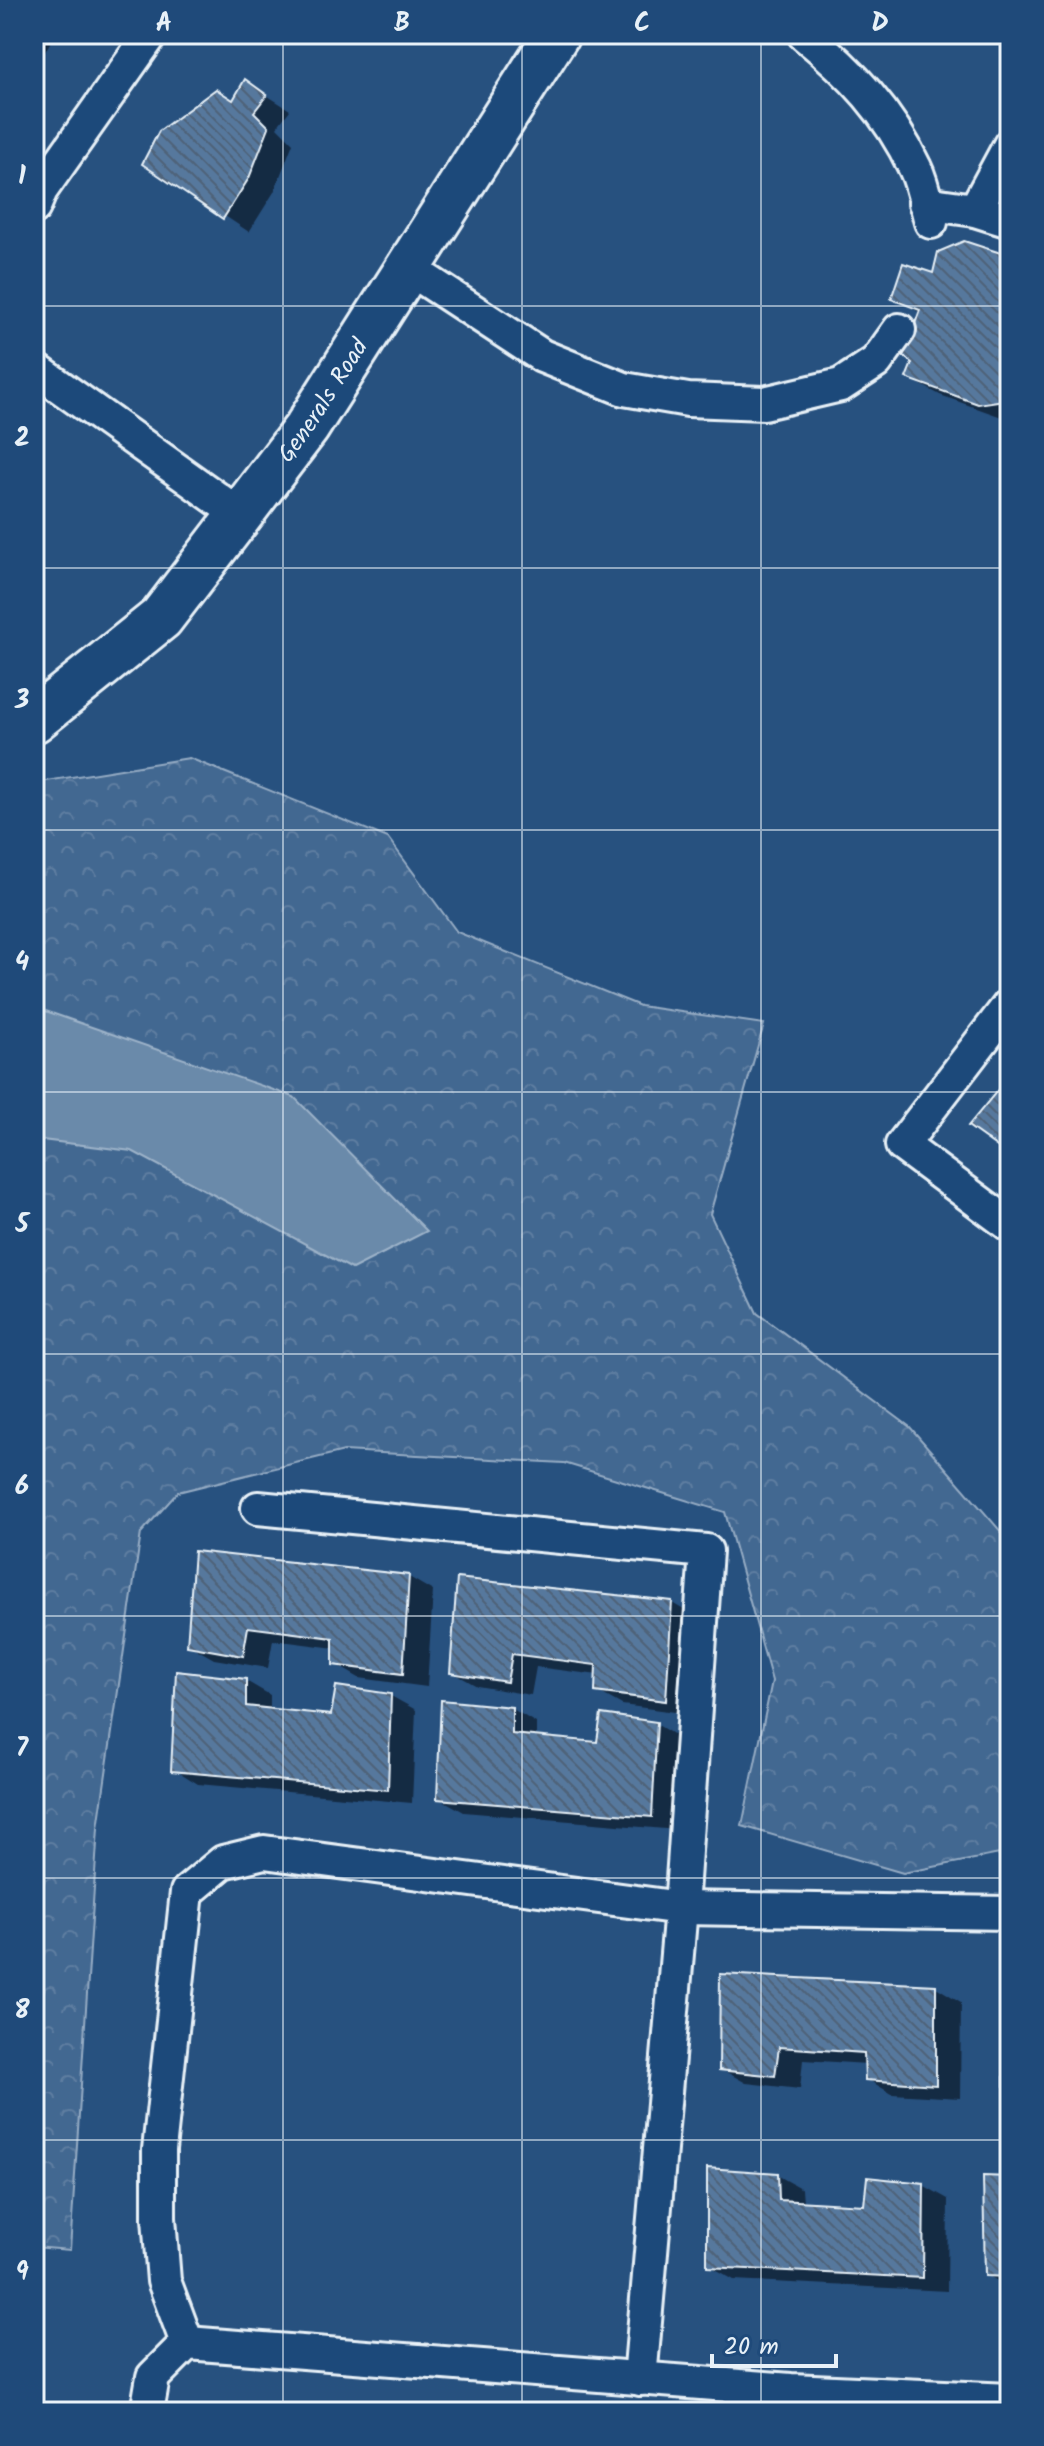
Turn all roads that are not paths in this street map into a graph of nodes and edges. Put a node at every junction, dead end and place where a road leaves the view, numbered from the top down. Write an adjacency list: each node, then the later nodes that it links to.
1 (151, 34): 5 (street)
2 (557, 34): 8 (street, Generals Road)
3 (804, 34): 6 (street)
4 (1010, 145): 6 (street)
5 (34, 207)
6 (975, 210): 7 (street)
7 (1010, 221)
8 (408, 268): 9 (street); 11 (street, Generals Road)
9 (899, 330)
10 (34, 368): 11 (street)
11 (240, 515): 12 (street, Generals Road)
12 (34, 720)
13 (1010, 1004): 14 (street)
14 (1010, 1225)
15 (258, 1508): 16 (street)
16 (681, 1908): 17 (street); 18 (street); 19 (street)
17 (1010, 1913)
18 (187, 2343): 19 (street); 21 (street)
19 (640, 2379): 20 (street)
20 (1010, 2400)
21 (147, 2412)

